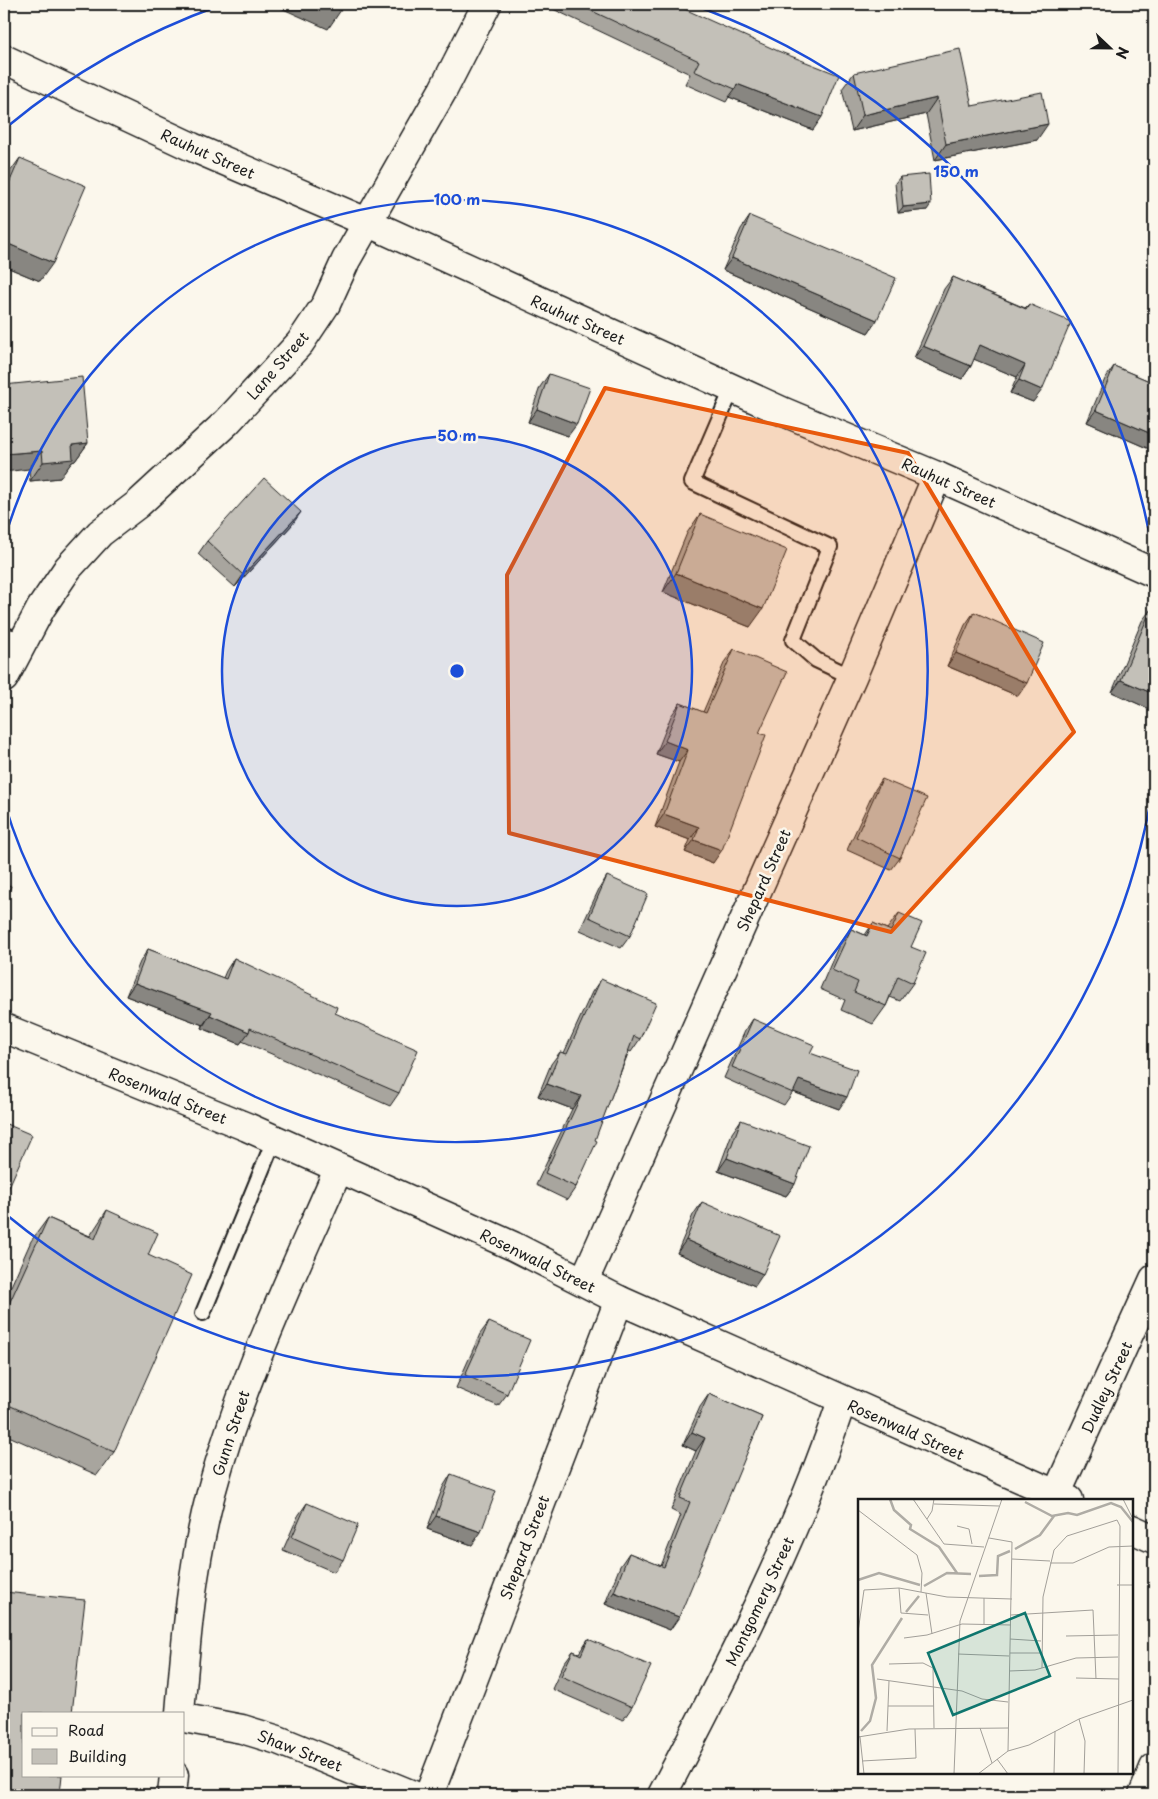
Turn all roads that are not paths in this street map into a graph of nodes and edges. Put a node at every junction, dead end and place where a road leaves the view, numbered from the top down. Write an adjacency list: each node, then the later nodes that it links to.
1 (487, 4): 3 (street, Lane Street)
2 (4, 59): 3 (street, Rauhut Street)
3 (369, 222): 4 (street, Rauhut Street); 7 (street, Lane Street)
4 (732, 389): 5 (street, Rauhut Street); 8 (lane)
5 (937, 476): 6 (street, Rauhut Street); 8 (street, Shepard Street)
6 (1154, 573)
7 (14, 638): 9 (street, Lane Street)
8 (852, 677): 14 (street, Shepard Street)
9 (4, 678)
10 (4, 1028): 11 (street, Rosenwald Street)
11 (274, 1140): 12 (street, Rosenwald Street); 16 (lane)
12 (338, 1170): 14 (street, Rosenwald Street); 21 (street, Gunn Street)
13 (1154, 1279): 18 (street, Dudley Street)
14 (584, 1281): 15 (street, Rosenwald Street)
15 (619, 1300): 17 (street, Rosenwald Street); 27 (street, Shepard Street)
16 (202, 1312)
17 (842, 1401): 18 (street, Rosenwald Street); 28 (street, Montgomery Street)
18 (1062, 1497)
19 (1133, 1529): 20 (street)
20 (1154, 1539)
21 (180, 1712)
22 (185, 1718): 26 (street, Shaw Street)
23 (1154, 1768): 29 (street)
24 (174, 1776): 25 (street)
25 (172, 1795)
26 (413, 1795)
27 (429, 1795)
28 (662, 1795)
29 (1143, 1795)

